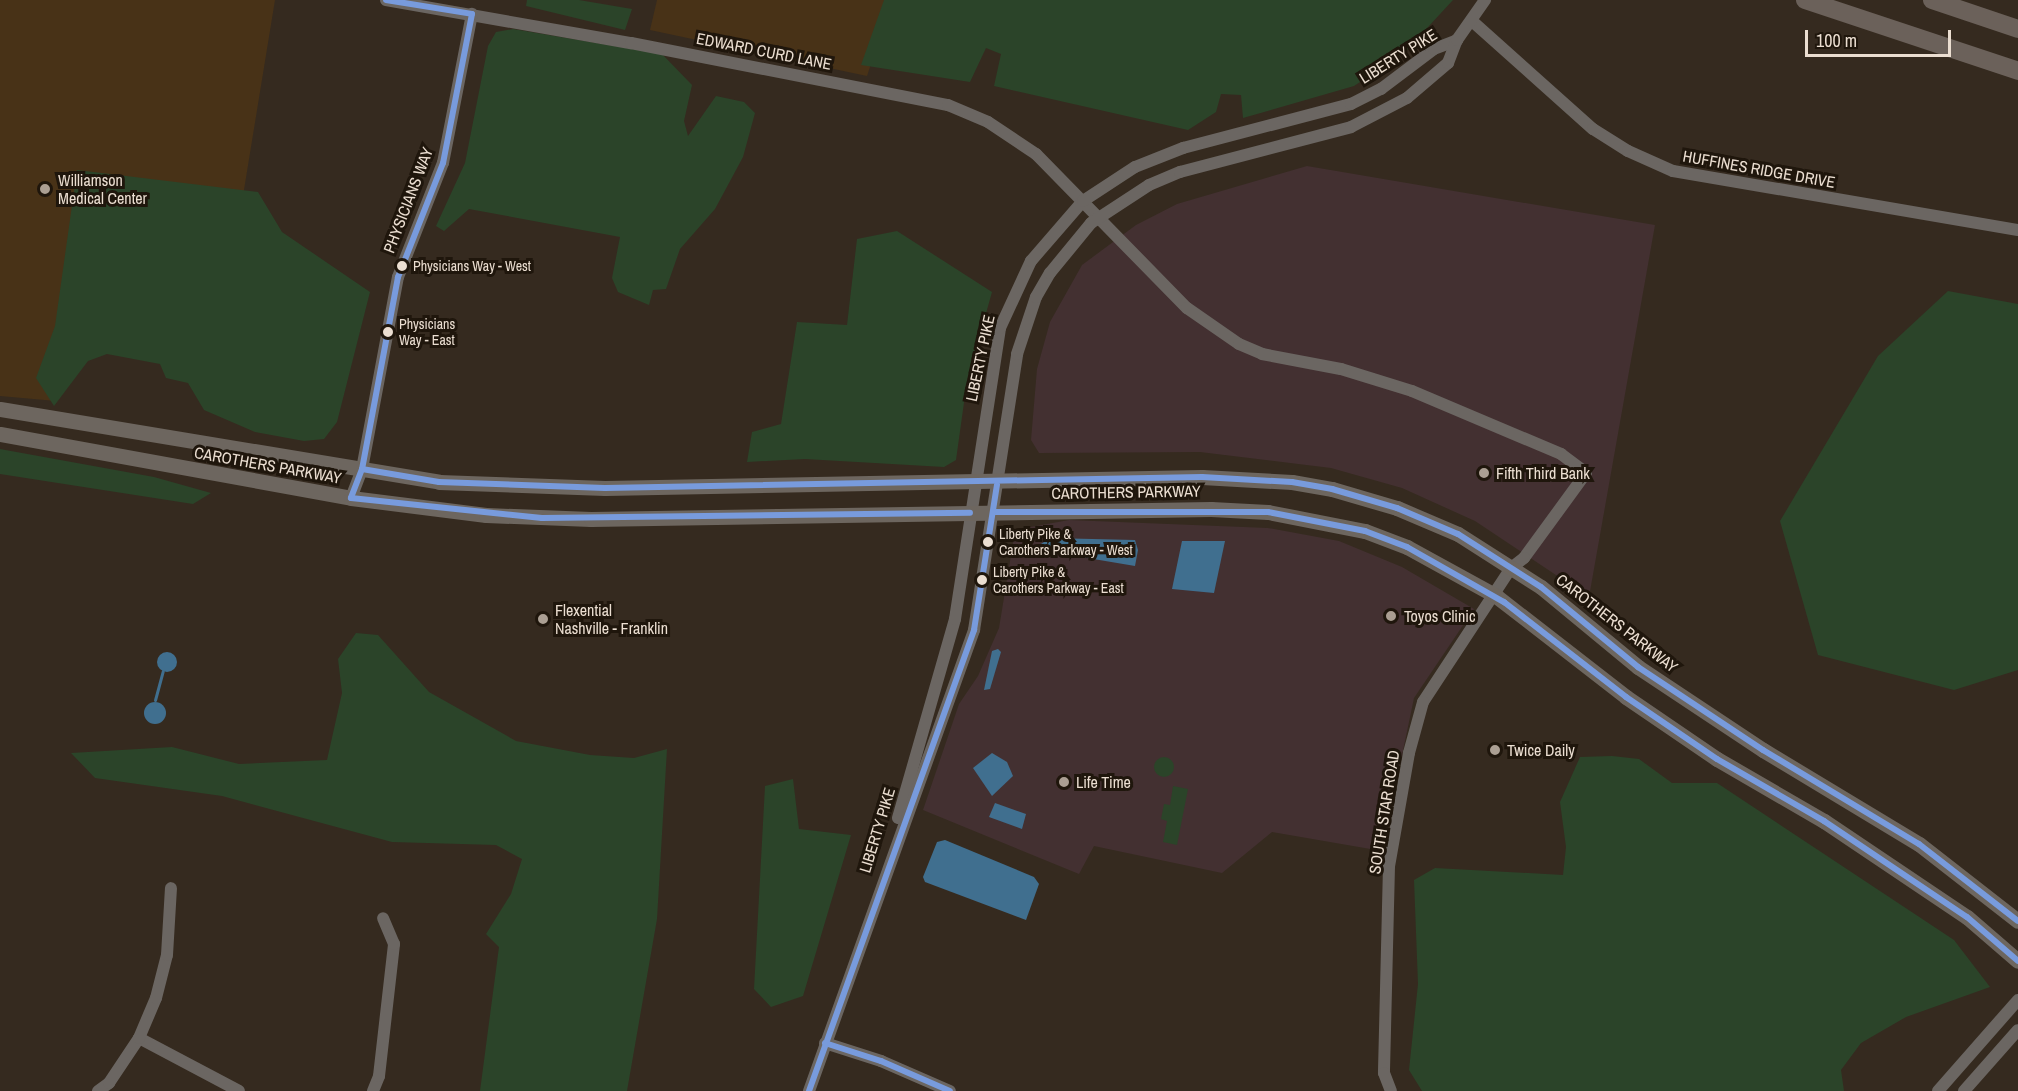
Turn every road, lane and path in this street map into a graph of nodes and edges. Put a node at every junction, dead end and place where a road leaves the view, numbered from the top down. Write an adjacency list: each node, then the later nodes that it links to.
1 (386, 0): 5 (street, EDWARD CURD LANE)
2 (1485, 0): 6 (street, LIBERTY PIKE)
3 (1805, 0): 9 (highway)
4 (1932, 0): 7 (highway)
5 (472, 14): 12 (street, EDWARD CURD LANE); 17 (street, PHYSICIANS WAY)
6 (1472, 21): 8 (street, LIBERTY PIKE); 14 (street, HUFFINES RIDGE DRIVE)
7 (2018, 29)
8 (1457, 40): 10 (street, LIBERTY PIKE); 11 (street, LIBERTY PIKE)
9 (2018, 71)
10 (1239, 135): 11 (street); 12 (street, LIBERTY PIKE)
11 (1244, 156): 13 (street, LIBERTY PIKE)
12 (1083, 201): 13 (street, EDWARD CURD LANE); 20 (street, LIBERTY PIKE)
13 (1097, 219): 18 (street, EDWARD CURD LANE); 19 (street, LIBERTY PIKE)
14 (2018, 230)
15 (0, 409): 17 (main road, CAROTHERS PARKWAY)
16 (0, 434): 21 (main road, CAROTHERS PARKWAY)
17 (362, 469): 20 (main road, CAROTHERS PARKWAY); 21 (street, PHYSICIANS WAY)
18 (1586, 472): 24 (street, SOUTH STAR ROAD)
19 (998, 480): 20 (main road, CAROTHERS PARKWAY); 22 (street, LIBERTY PIKE); 24 (main road, CAROTHERS PARKWAY)
20 (975, 481): 23 (street, LIBERTY PIKE)
21 (358, 499): 23 (main road, CAROTHERS PARKWAY)
22 (993, 512): 23 (main road, CAROTHERS PARKWAY); 25 (main road, CAROTHERS PARKWAY); 29 (street, LIBERTY PIKE)
23 (970, 513): 29 (street, LIBERTY PIKE)
24 (1511, 568): 25 (street, SOUTH STAR ROAD); 28 (main road, CAROTHERS PARKWAY)
25 (1496, 596): 30 (main road, CAROTHERS PARKWAY); 40 (street, SOUTH STAR ROAD)
26 (171, 888): 33 (street)
27 (383, 918): 37 (street)
28 (2018, 921)
29 (859, 942): 34 (street, LIBERTY PIKE)
30 (2018, 961)
31 (2018, 1000): 41 (street)
32 (2018, 1030): 42 (street)
33 (139, 1038): 35 (street); 36 (street)
34 (825, 1043): 38 (street, LIBERTY PIKE); 39 (street)
35 (98, 1091)
36 (239, 1091)
37 (373, 1091)
38 (809, 1091)
39 (950, 1091)
40 (1391, 1091)
41 (1938, 1091)
42 (1964, 1091)

